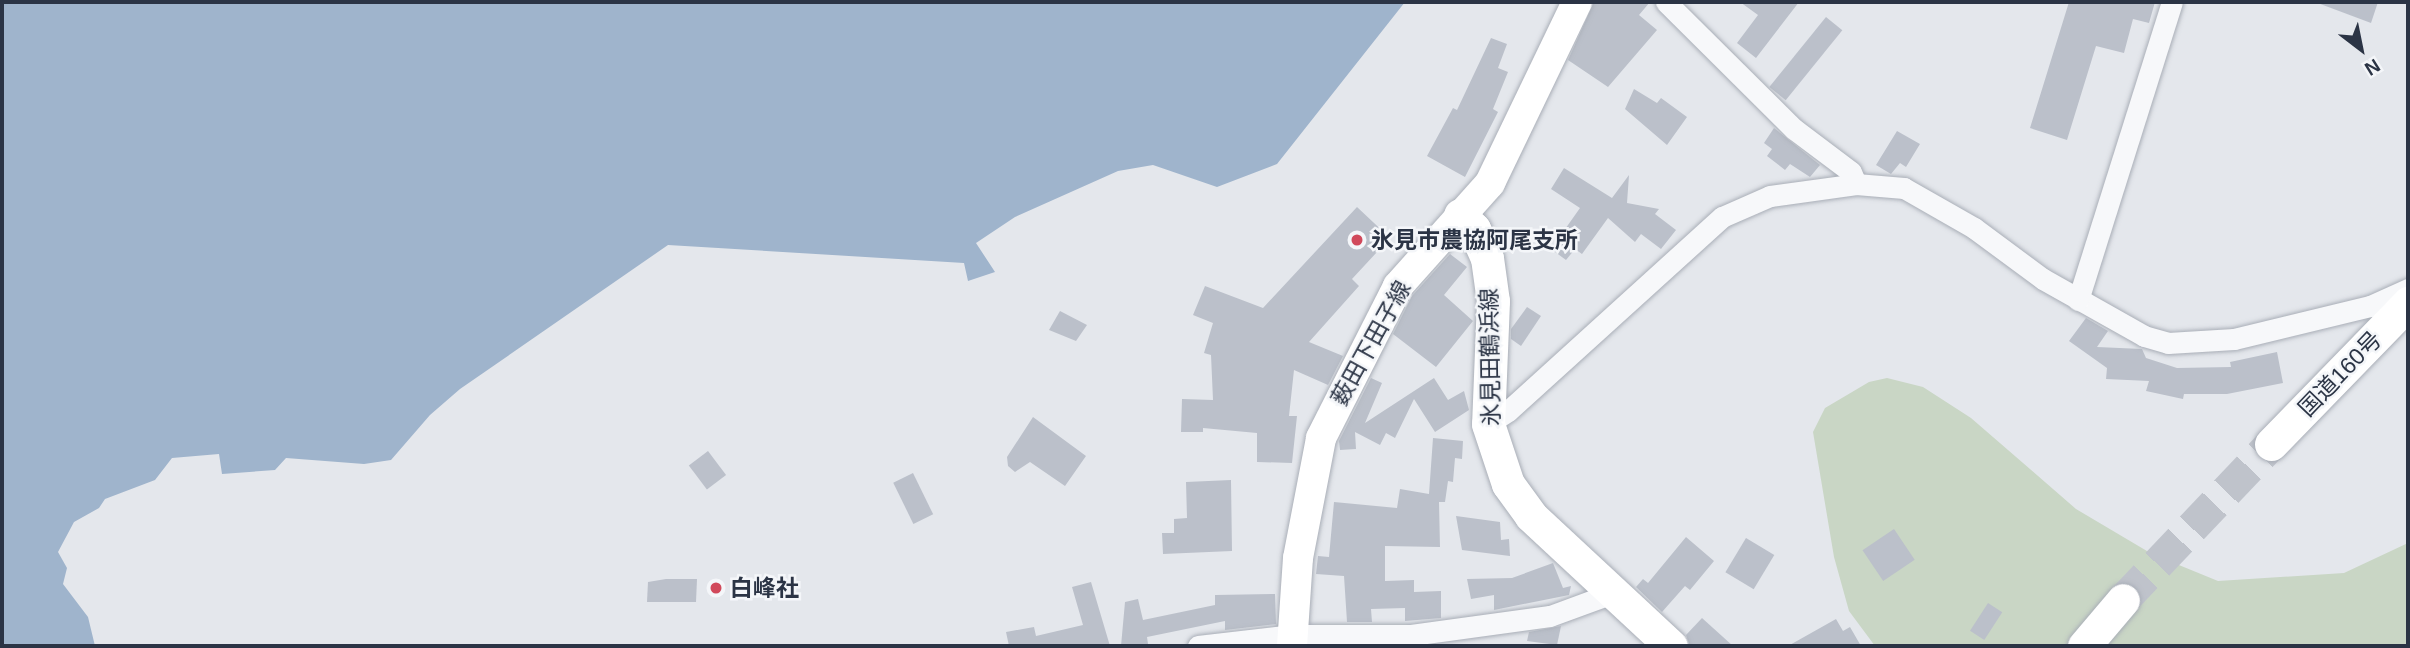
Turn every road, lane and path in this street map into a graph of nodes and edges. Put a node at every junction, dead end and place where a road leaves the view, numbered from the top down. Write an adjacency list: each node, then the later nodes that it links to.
1 (1577, 2): 5 (main road, 薮田下田子線)
2 (1667, 2): 4 (street)
3 (2172, 2): 7 (street)
4 (1856, 184): 7 (street); 9 (street)
5 (1460, 215): 9 (main road, 氷見田鶴浜線); 13 (main road, 薮田下田子線)
6 (2408, 289): 7 (street)
7 (2078, 300)
8 (2408, 303): 10 (main road, 国道160号)
9 (1488, 424): 11 (main road, 氷見田鶴浜線)
10 (2271, 444)
11 (1613, 593): 13 (street); 15 (main road, 氷見田鶴浜線)
12 (2123, 600): 16 (main road)
13 (1293, 640): 14 (street)
14 (1198, 646)
15 (1671, 646)
16 (2084, 646)

